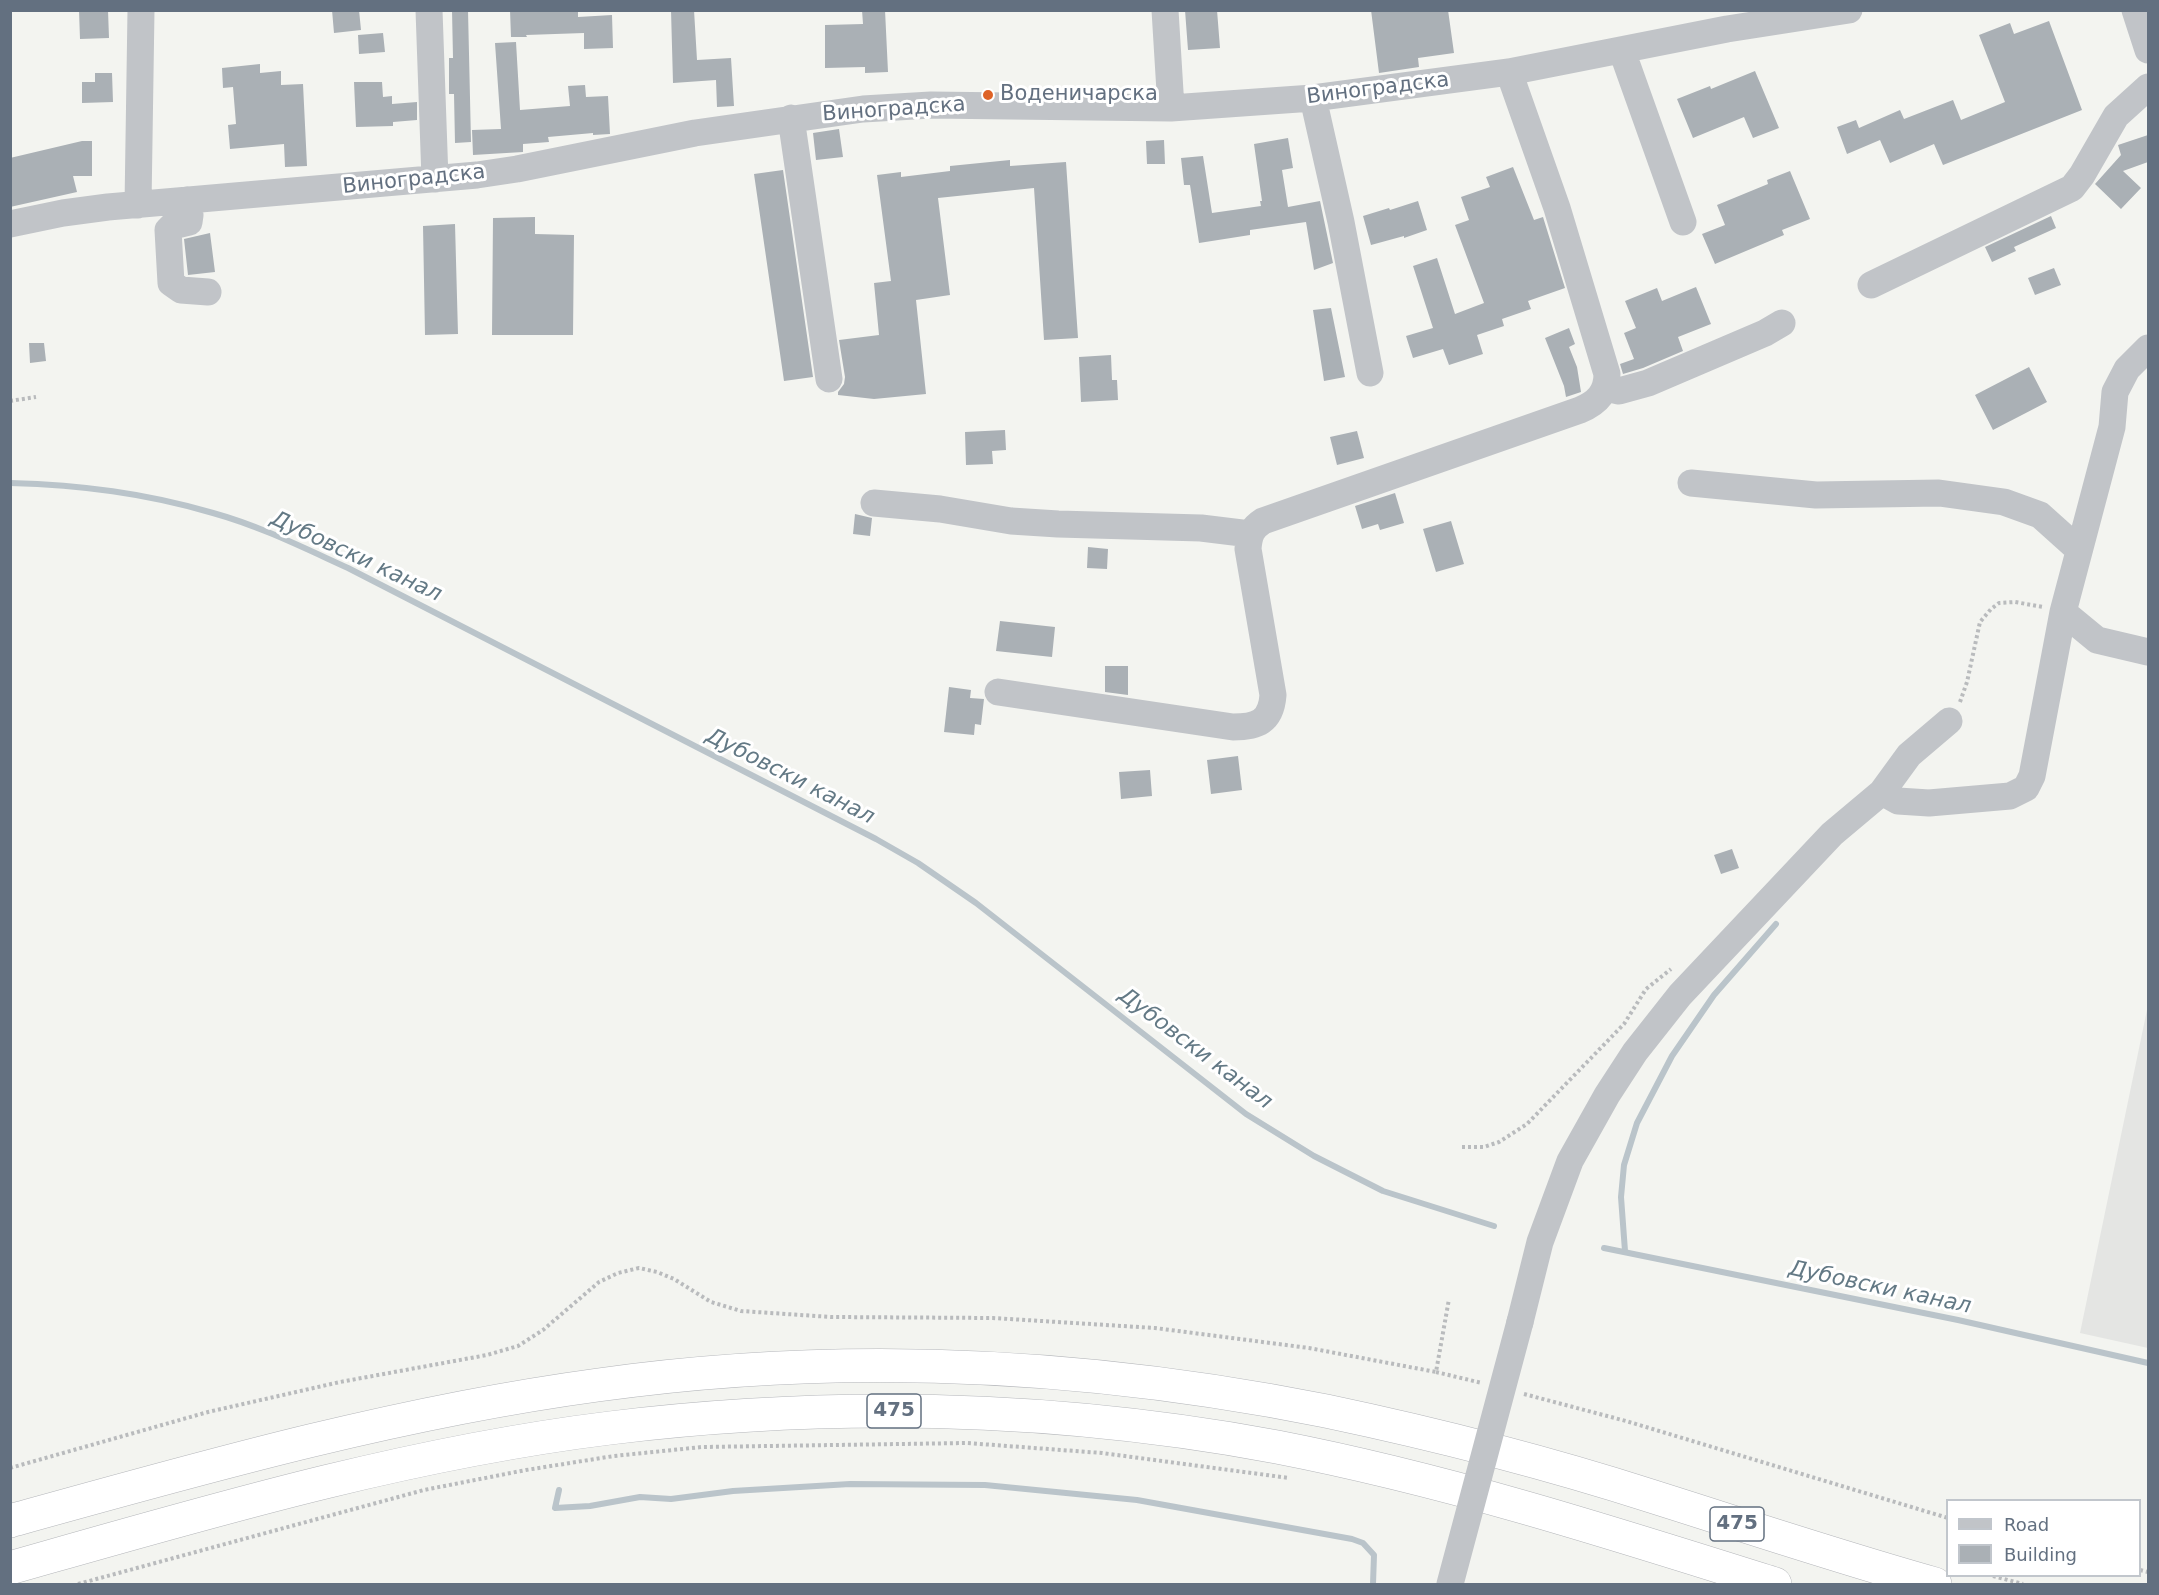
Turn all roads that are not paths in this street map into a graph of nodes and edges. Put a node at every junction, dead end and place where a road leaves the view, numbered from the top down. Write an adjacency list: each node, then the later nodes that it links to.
1 (141, 10): 15 (street)
2 (429, 10): 13 (street)
3 (1166, 10): 11 (street)
4 (1849, 10): 7 (street, Виноградска)
5 (2134, 10): 6 (street)
6 (2148, 50)
7 (1622, 51): 8 (street, Виноградска); 16 (street)
8 (1509, 72): 10 (street, Виноградска); 24 (street)
9 (2148, 87): 18 (street)
10 (1313, 98): 11 (street, Виноградска); 22 (street)
11 (1171, 108): 12 (street, Виноградска)
12 (790, 118): 13 (street, Виноградска); 23 (street)
13 (435, 179): 14 (street, Виноградска)
14 (188, 200): 15 (street, Виноградска); 19 (street)
15 (138, 205): 17 (street, Виноградска)
16 (1683, 222)
17 (10, 224)
18 (1871, 285)
19 (208, 292)
20 (1782, 323): 24 (street)
21 (2148, 348): 28 (street)
22 (1370, 373)
23 (829, 379)
24 (1606, 388): 27 (street)
25 (1691, 483): 28 (street)
26 (874, 503): 27 (street)
27 (1250, 534): 31 (street)
28 (2079, 550): 29 (street)
29 (2063, 612): 30 (street); 33 (street)
30 (2148, 652)
31 (998, 692)
32 (1949, 721): 33 (street)
33 (1882, 792): 36 (street, bridge)
34 (10, 1521): 38 (highway, 475)
35 (10, 1568): 37 (highway, 475)
36 (1450, 1584)
37 (1774, 1584)
38 (1935, 1584)

